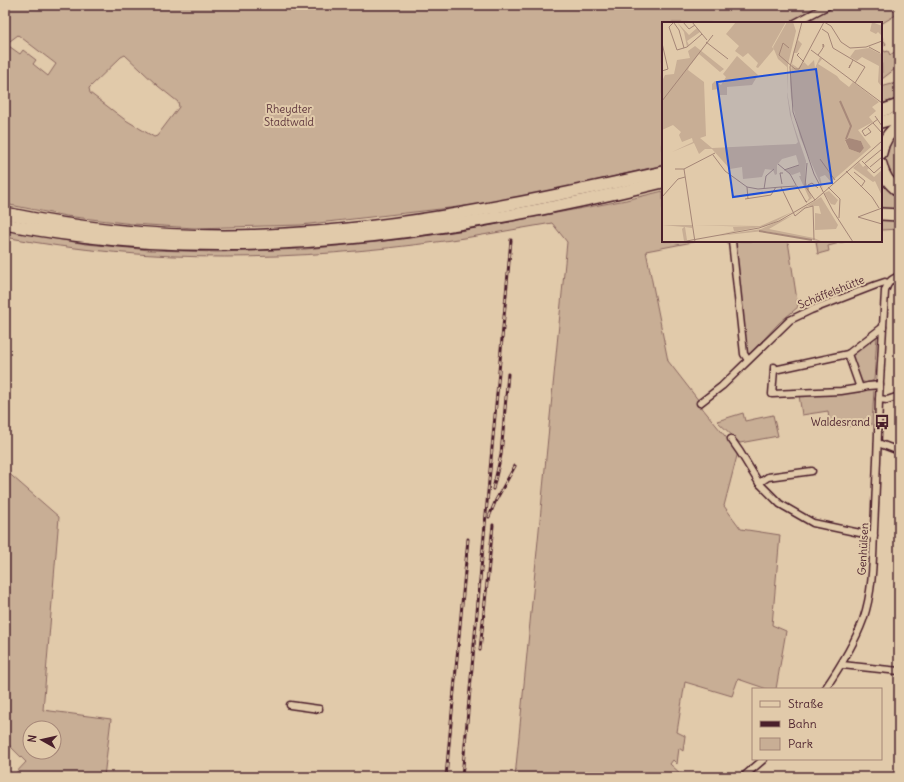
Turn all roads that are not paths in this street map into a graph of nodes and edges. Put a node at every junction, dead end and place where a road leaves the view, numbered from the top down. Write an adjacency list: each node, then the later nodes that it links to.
1 (829, 5): 2 (street)
2 (797, 22)
3 (899, 106): 4 (highway)
4 (882, 111)
5 (899, 117): 6 (highway)
6 (882, 122)
7 (899, 126): 8 (highway)
8 (882, 150)
9 (882, 168): 12 (highway)
10 (662, 172): 13 (highway)
11 (662, 182): 16 (highway)
12 (899, 191)
13 (5, 213)
14 (882, 214): 15 (highway)
15 (899, 215)
16 (5, 224)
17 (732, 242): 22 (street)
18 (899, 276): 19 (street)
19 (888, 283): 20 (street, Genhülsen); 22 (street, Schäffelshütte)
20 (883, 327): 21 (street); 23 (street, Genhülsen)
21 (848, 354): 24 (street); 24 (street)
22 (748, 360): 27 (street, Schäffelshütte)
23 (880, 385): 24 (street); 26 (street, Genhülsen)
24 (860, 388)
25 (899, 396): 26 (street)
26 (879, 399): 29 (street, Genhülsen)
27 (700, 402)
28 (731, 440): 32 (street)
29 (878, 443): 30 (street); 33 (street, Genhülsen)
30 (899, 451)
31 (812, 471): 32 (street)
32 (759, 484): 33 (street)
33 (874, 536): 34 (street, Genhülsen)
34 (842, 665): 35 (street); 36 (street, Genhülsen)
35 (899, 671)
36 (826, 688)
37 (290, 705): 38 (street)
38 (319, 709)
39 (763, 760): 40 (street)
40 (743, 777)

